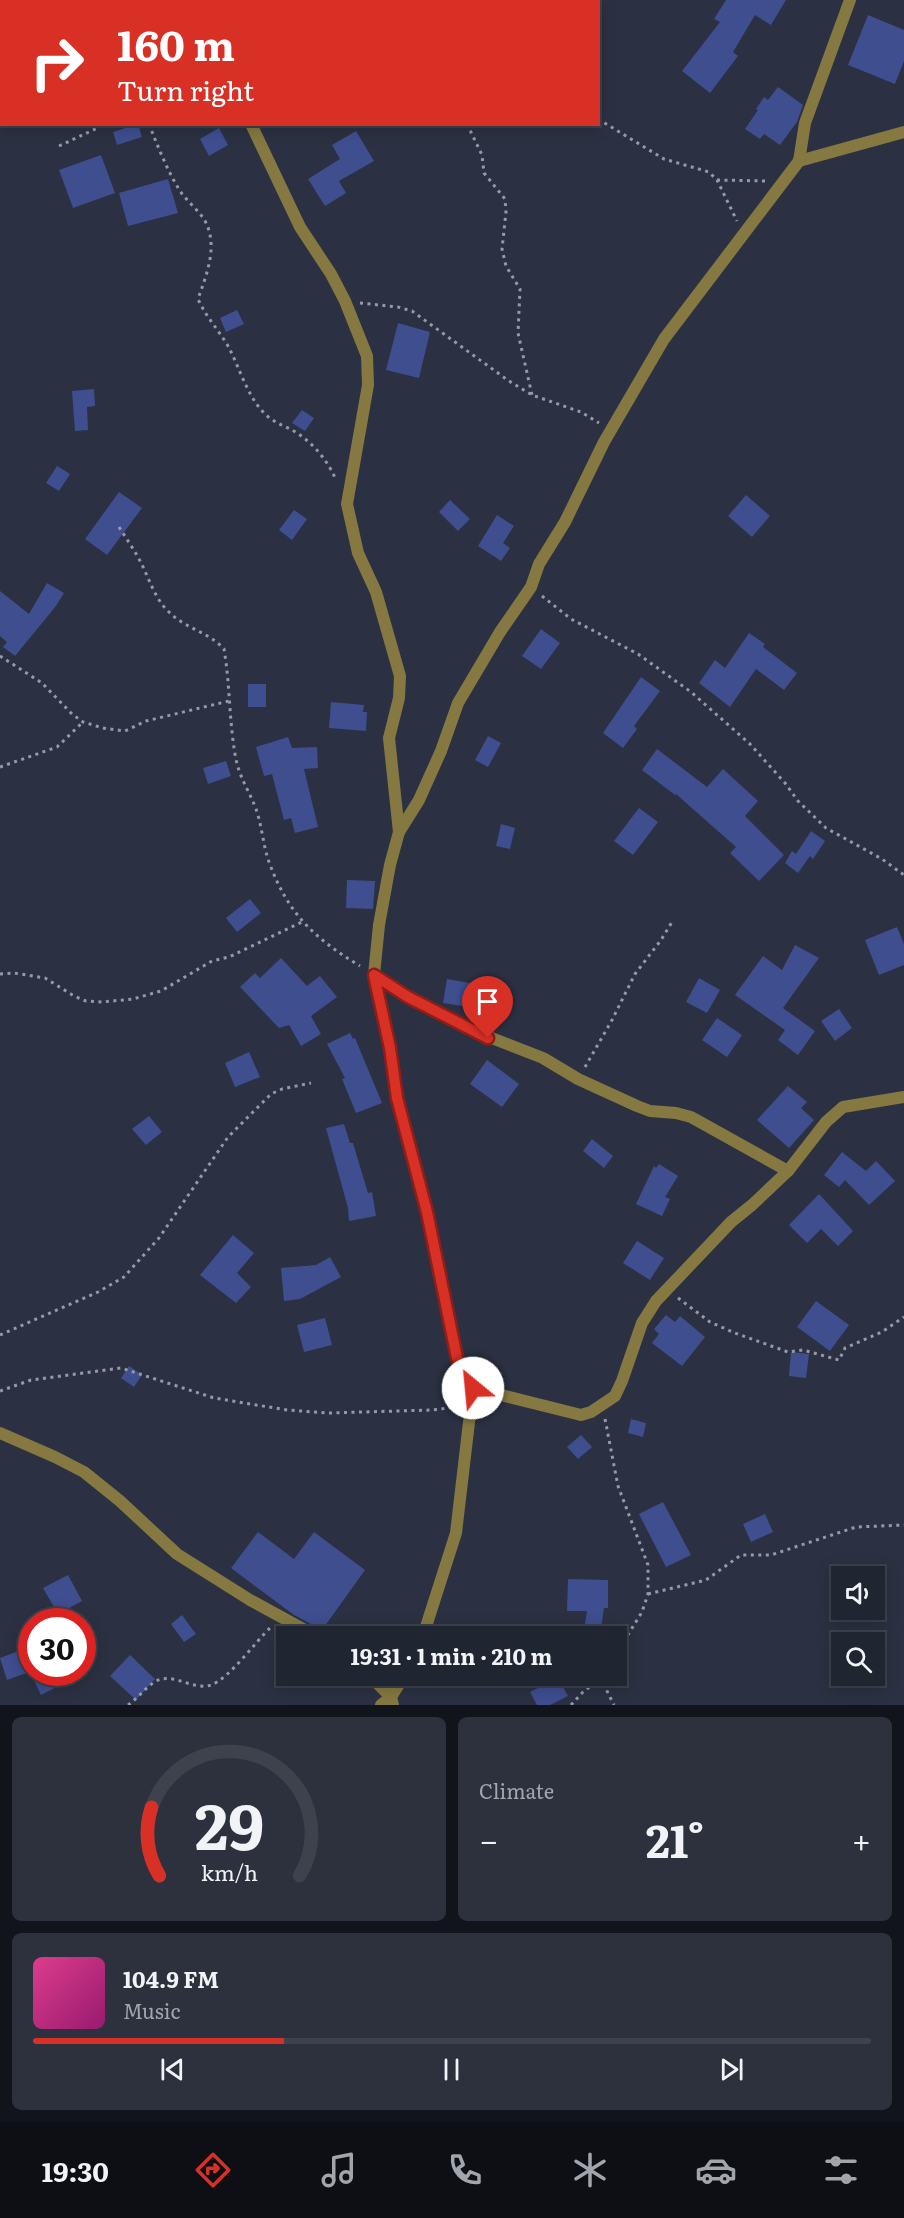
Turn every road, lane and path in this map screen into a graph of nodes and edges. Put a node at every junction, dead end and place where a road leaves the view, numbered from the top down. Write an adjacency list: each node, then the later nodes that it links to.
1 (850, 0): 9 (street)
2 (600, 121): 10 (path)
3 (102, 126): 8 (path)
4 (149, 126): 16 (path)
5 (252, 126): 13 (street)
6 (467, 126): 14 (path)
7 (904, 132): 9 (street)
8 (59, 146)
9 (799, 161): 11 (street)
10 (717, 180): 11 (path); 12 (path)
11 (785, 180): 12 (street)
12 (744, 236): 15 (street)
13 (345, 301): 14 (path); 16 (street)
14 (532, 395): 15 (path)
15 (611, 430): 18 (street)
16 (347, 504): 23 (street)
17 (119, 527): 20 (path)
18 (531, 587): 23 (street); 24 (path)
19 (0, 656): 21 (path)
20 (230, 701): 21 (path); 25 (path)
21 (83, 722): 22 (path)
22 (0, 767)
23 (399, 832): 28 (street)
24 (904, 875)
25 (302, 922): 27 (path); 28 (path)
26 (672, 922): 29 (path)
27 (0, 974)
28 (374, 975): 29 (street); 36 (street)
29 (578, 1079): 32 (street)
30 (311, 1083): 35 (path)
31 (904, 1097): 32 (street)
32 (788, 1171): 33 (street)
33 (667, 1289): 34 (path); 39 (street)
34 (904, 1317)
35 (0, 1335)
36 (473, 1388): 38 (street); 39 (street)
37 (0, 1391): 38 (path)
38 (471, 1405): 45 (street)
39 (602, 1405): 42 (path)
40 (0, 1433): 43 (street)
41 (904, 1525): 42 (path)
42 (648, 1594): 46 (path)
43 (280, 1617): 44 (street); 50 (path)
44 (297, 1626)
45 (426, 1626)
46 (627, 1636)
47 (377, 1686): 49 (street)
48 (398, 1686): 49 (street)
49 (388, 1702)
50 (128, 1705)
51 (571, 1705): 52 (path)
52 (614, 1705)

